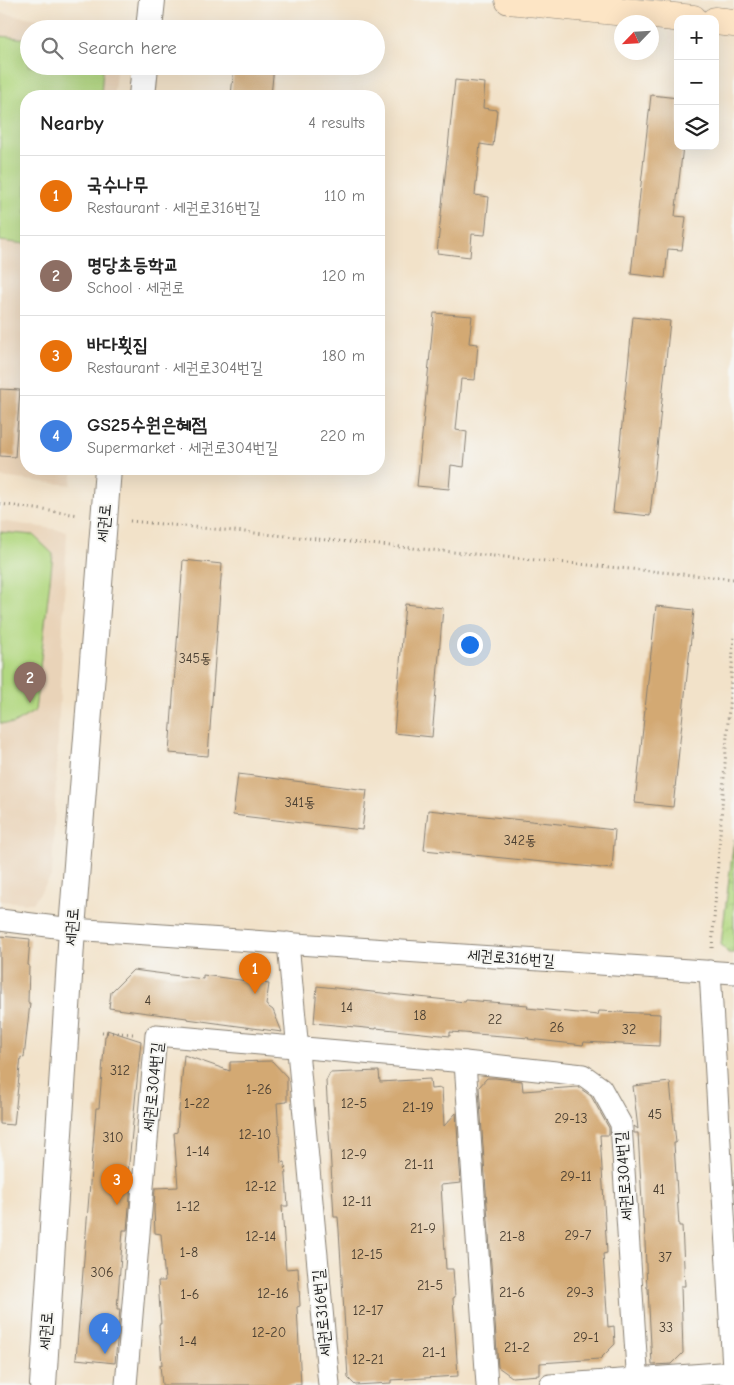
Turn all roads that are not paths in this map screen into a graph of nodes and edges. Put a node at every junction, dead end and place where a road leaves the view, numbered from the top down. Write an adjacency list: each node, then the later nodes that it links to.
1 (152, 0): 4 (street)
2 (510, 0): 3 (main road)
3 (674, 17)
4 (150, 20)
5 (719, 21): 6 (main road)
6 (734, 23)
7 (144, 75): 8 (street)
8 (143, 90)
9 (108, 475): 11 (street, 세권로)
10 (0, 920): 11 (street, 세권로316번길)
11 (72, 929): 12 (street, 세권로316번길); 19 (street, 세권로)
12 (288, 943): 13 (street, 세권로316번길); 15 (street, 세권로316번길)
13 (710, 971): 14 (street, 세권로316번길); 17 (street)
14 (734, 973)
15 (297, 1047): 16 (street, 세권로304번길); 20 (street, 세권로304번길); 21 (street, 세권로316번길)
16 (465, 1062): 18 (street, 세권로304번길); 22 (street)
17 (734, 1376): 18 (street)
18 (638, 1382): 23 (street)
19 (42, 1385)
20 (126, 1385)
21 (329, 1385)
22 (487, 1385)
23 (550, 1385)

